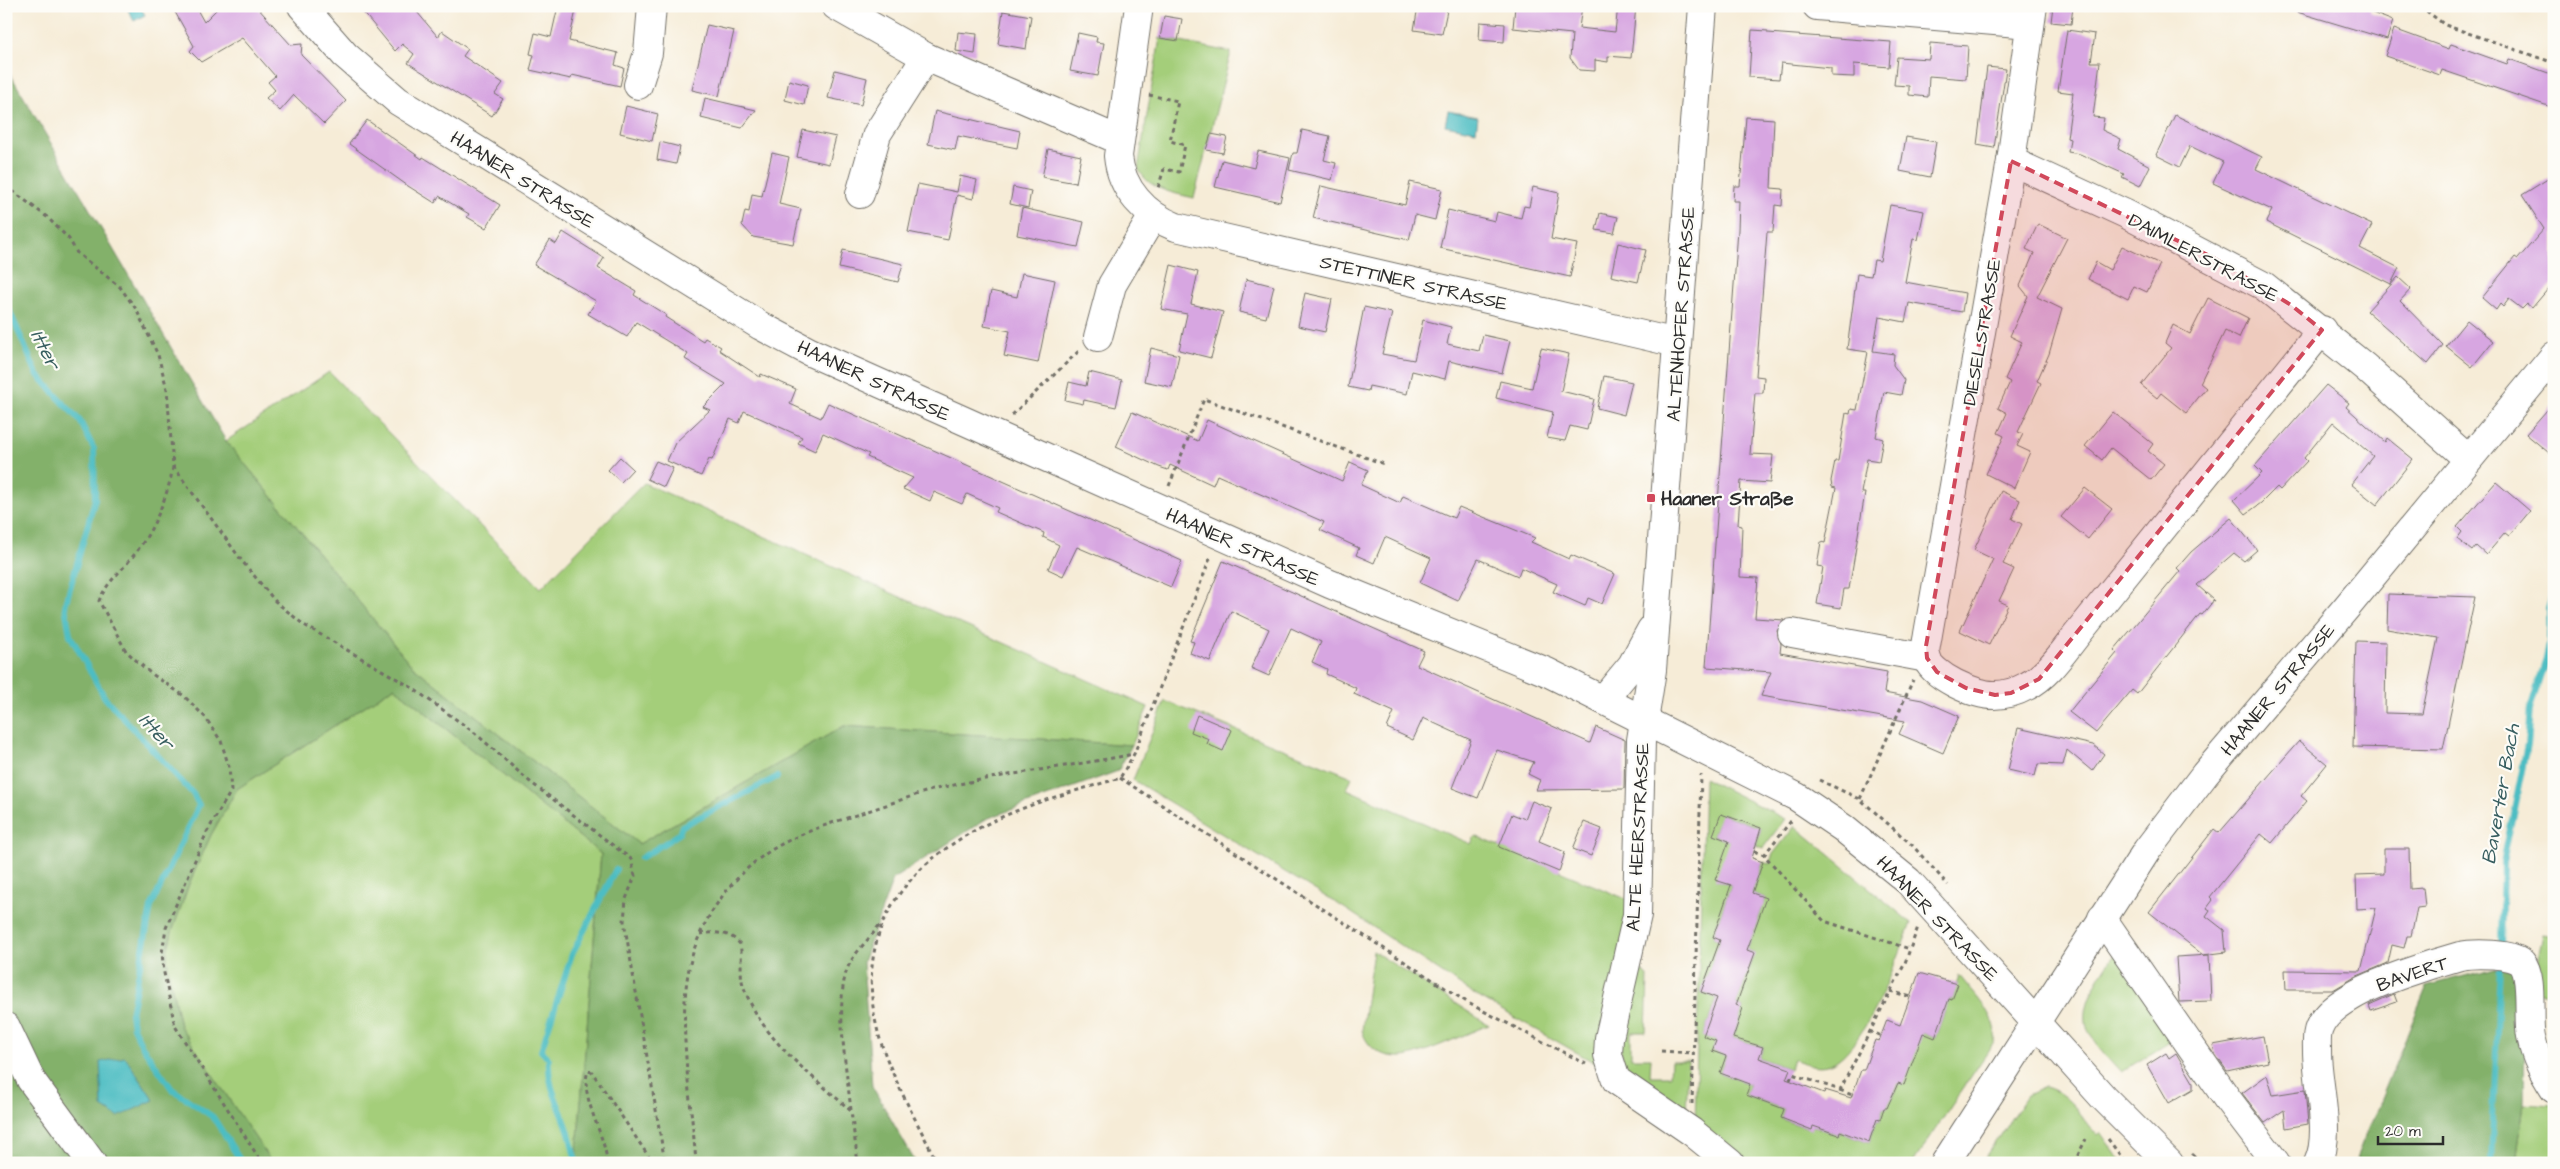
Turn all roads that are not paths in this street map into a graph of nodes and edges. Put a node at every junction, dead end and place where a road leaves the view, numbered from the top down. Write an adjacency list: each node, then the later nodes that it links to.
1 (302, 6): 22 (street, HAANER STRASSE)
2 (652, 6): 9 (street)
3 (836, 6): 8 (street)
4 (1139, 6): 10 (street, STETTINER STRASSE)
5 (1703, 6): 16 (street, ALTENHOFER STRASSE)
6 (1817, 6): 7 (street)
7 (2032, 15): 11 (street, DIESELSTRASSE)
8 (926, 57): 10 (street); 12 (street)
9 (638, 85)
10 (1119, 140): 13 (street, STETTINER STRASSE)
11 (2011, 161): 14 (street, DAIMLERSTRASSE); 21 (street, DIESELSTRASSE)
12 (860, 194)
13 (1150, 213): 15 (street); 16 (street, STETTINER STRASSE)
14 (2322, 330): 18 (street, DAIMLERSTRASSE); 21 (street)
15 (1098, 337)
16 (1677, 343): 19 (street, ALTENHOFER STRASSE)
17 (2554, 356): 18 (street, HAANER STRASSE)
18 (2468, 460): 24 (street, HAANER STRASSE)
19 (1656, 622): 22 (street, ALTENHOFER STRASSE); 23 (street, ALTENHOFER STRASSE)
20 (1792, 633): 21 (street)
21 (1926, 658)
22 (1603, 700): 23 (street, HAANER STRASSE)
23 (1643, 720): 25 (street, HAANER STRASSE); 29 (street, ALTE HEERSTRASSE)
24 (2102, 918): 25 (street, HAANER STRASSE); 32 (street)
25 (2036, 1022): 30 (street); 31 (street)
26 (6, 1027): 28 (street)
27 (2554, 1089): 33 (street, BAVERT)
28 (92, 1163)
29 (1730, 1163)
30 (1945, 1163)
31 (2169, 1163)
32 (2276, 1163)
33 (2318, 1163)

